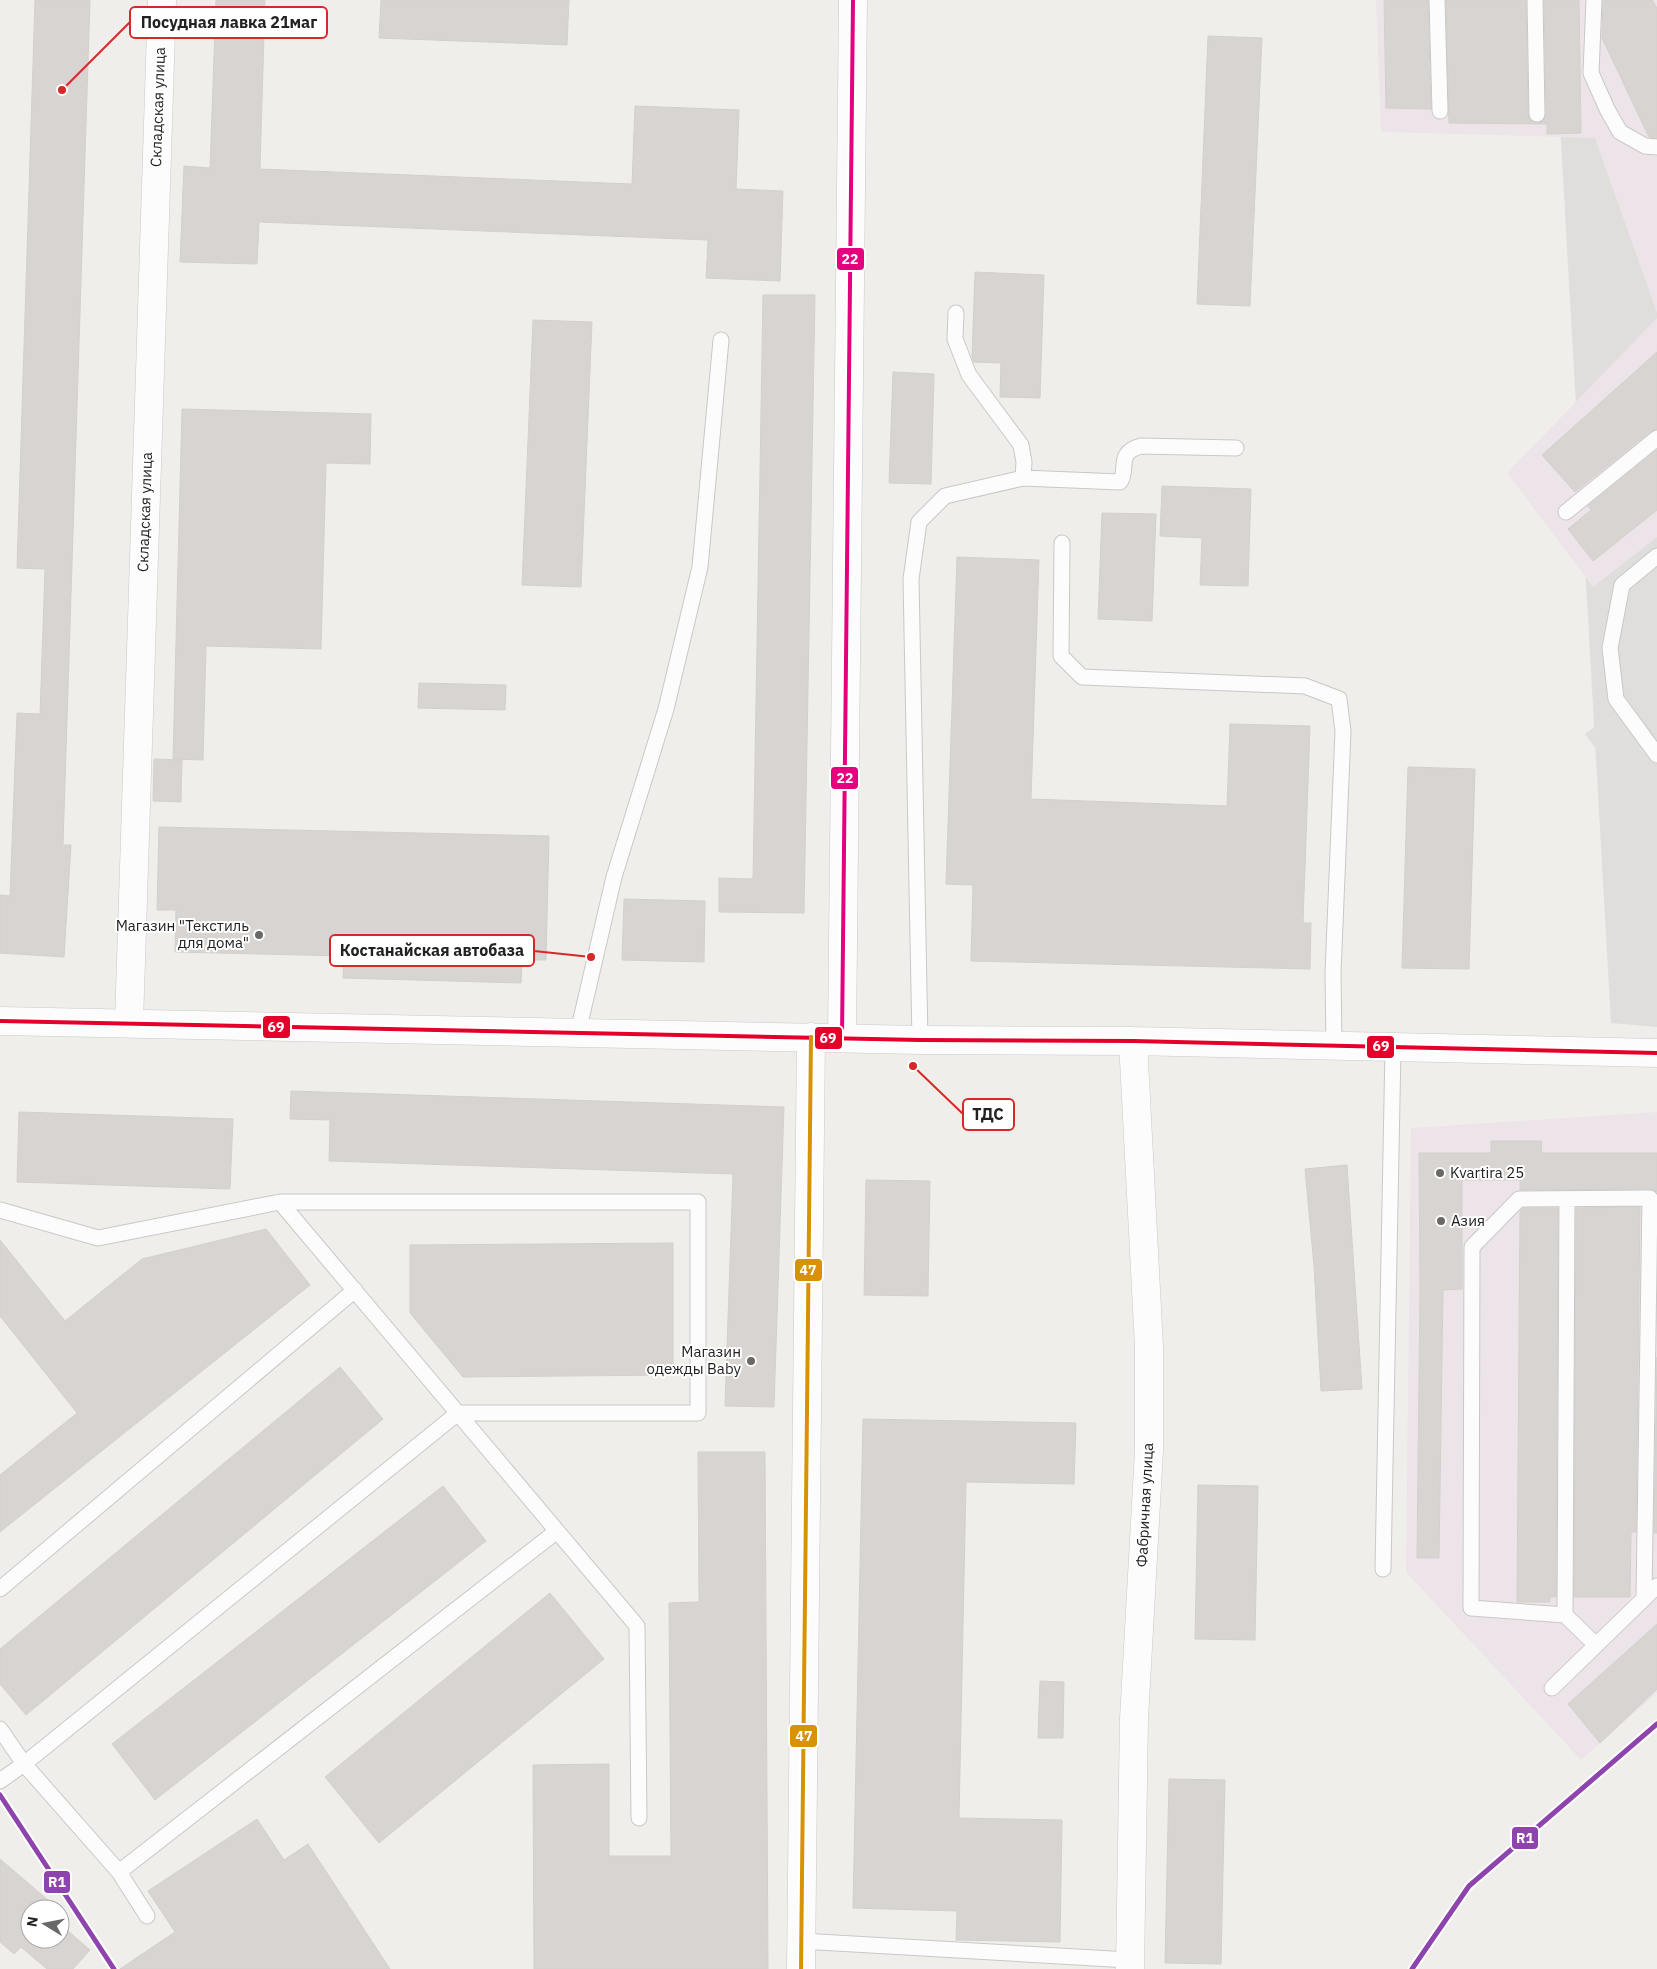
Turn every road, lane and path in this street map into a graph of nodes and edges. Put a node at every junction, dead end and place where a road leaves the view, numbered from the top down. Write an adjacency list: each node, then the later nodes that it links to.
1 (162, 0): 19 (street, Складская улица)
2 (852, 0): 22 (street)
3 (1437, 0): 6 (lane)
4 (1535, 0): 7 (lane)
5 (1594, 0): 8 (lane)
6 (1440, 111)
7 (1537, 114)
8 (1657, 147)
9 (956, 313): 13 (lane)
10 (721, 340): 20 (lane)
11 (1657, 438): 14 (lane)
12 (1236, 448): 13 (lane)
13 (1023, 478): 23 (lane)
14 (1566, 512)
15 (1062, 543): 25 (lane)
16 (1657, 556): 17 (lane)
17 (1657, 755)
18 (0, 1020): 19 (street)
19 (129, 1023): 20 (street)
20 (578, 1032): 21 (street)
21 (811, 1037): 22 (street); 47 (street)
22 (842, 1038): 23 (street)
23 (920, 1040): 24 (street)
24 (1133, 1041): 25 (street); 48 (street, Фабричная улица)
25 (1334, 1046): 26 (street)
26 (1393, 1048): 27 (street); 34 (lane)
27 (1657, 1053)
28 (1567, 1199): 37 (lane); 38 (lane); 38 (lane)
29 (280, 1202): 30 (lane); 31 (lane); 32 (lane)
30 (0, 1210)
31 (355, 1290): 32 (lane); 36 (lane)
32 (458, 1413): 33 (lane); 42 (lane)
33 (557, 1530): 44 (lane); 45 (lane)
34 (1383, 1569)
35 (1657, 1586): 37 (lane)
36 (0, 1589)
37 (1644, 1598): 39 (lane)
38 (1565, 1615): 39 (lane)
39 (1596, 1645): 40 (lane)
40 (1552, 1688)
41 (0, 1729): 42 (lane)
42 (24, 1764): 43 (lane); 45 (lane)
43 (0, 1781)
44 (639, 1818)
45 (119, 1872): 46 (lane)
46 (147, 1916)
47 (801, 1940): 48 (lane); 49 (street)
48 (1130, 1965)
49 (801, 1969)

